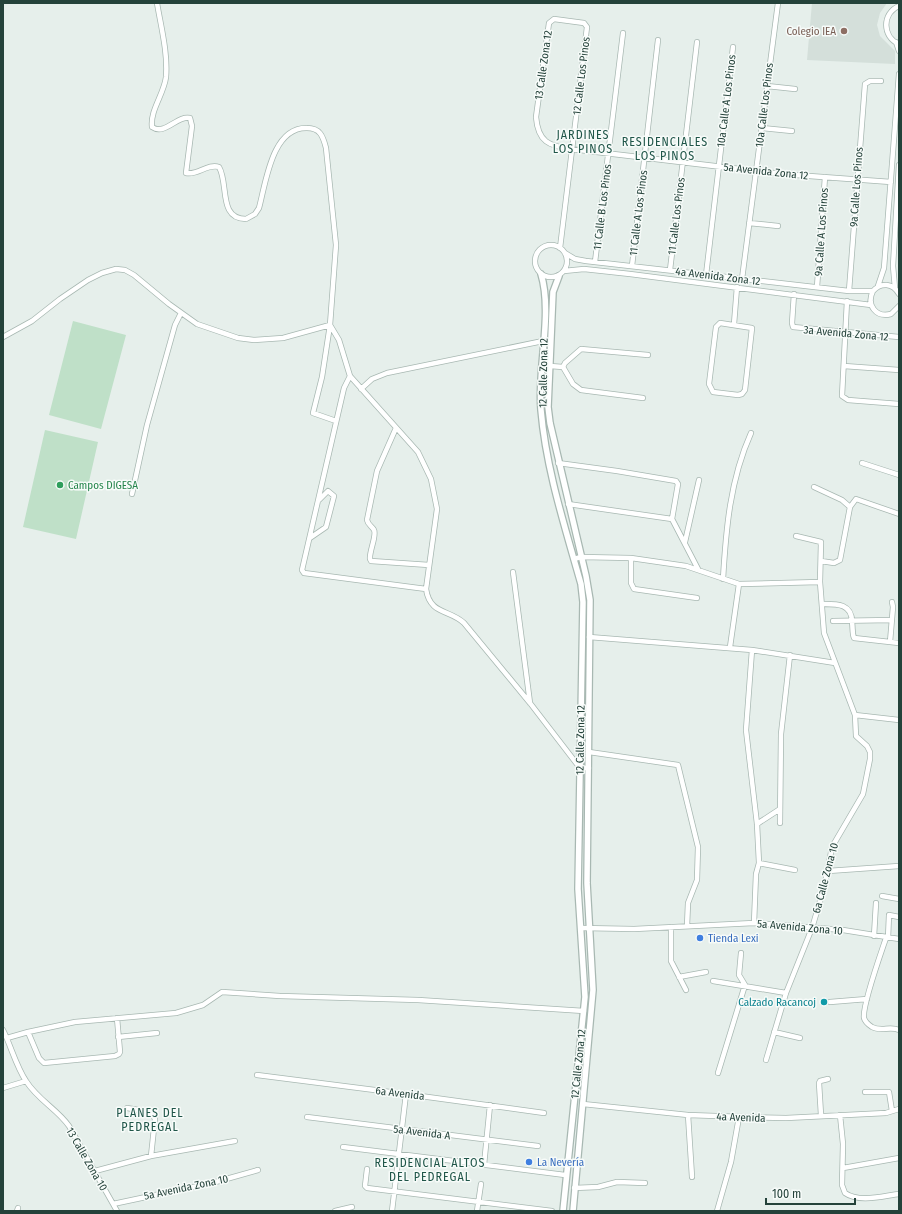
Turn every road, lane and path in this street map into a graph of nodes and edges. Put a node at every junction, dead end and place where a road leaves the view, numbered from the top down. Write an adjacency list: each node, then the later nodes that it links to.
1 (157, 3): 54 (street)
2 (778, 3): 13 (street, 10a Calle Los Pinos)
3 (899, 6): 8 (street)
4 (586, 24): 17 (street, 13 Calle Zona 12); 18 (street, 12 Calle Los Pinos)
5 (623, 33): 19 (street, 11 Calle B Los Pinos)
6 (658, 40): 20 (street, 11 Calle A Los Pinos)
7 (697, 42): 21 (street, 11 Calle Los Pinos)
8 (897, 43): 10 (street)
9 (732, 47): 23 (street, 10a Calle A Los Pinos)
10 (899, 51)
11 (899, 74): 27 (street)
12 (881, 81): 26 (street, 9a Calle Los Pinos)
13 (767, 86): 14 (street); 15 (street, 10a Calle Los Pinos)
14 (795, 89)
15 (761, 128): 16 (street); 24 (street, 10a Calle Los Pinos)
16 (792, 131)
17 (548, 144): 18 (street, 5a Avenida Zona 12)
18 (571, 149): 19 (street, 5a Avenida Zona 12); 31 (street, 12 Calle Los Pinos)
19 (608, 153): 20 (street, 5a Avenida Zona 12); 33 (street, 11 Calle B Los Pinos)
20 (644, 157): 21 (street, 5a Avenida Zona 12); 34 (street, 11 Calle A Los Pinos)
21 (682, 162): 23 (street, 5a Avenida Zona 12); 35 (street, 11 Calle Los Pinos)
22 (899, 165): 28 (street)
23 (719, 166): 24 (street, 5a Avenida Zona 12); 38 (street, 10a Calle A Los Pinos)
24 (756, 171): 25 (street, 5a Avenida Zona 12); 29 (street, 10a Calle Los Pinos)
25 (825, 177): 26 (street, 5a Avenida Zona 12); 43 (street, 9a Calle A Los Pinos)
26 (857, 180): 27 (street, 5a Avenida Zona 12); 46 (street, 9a Calle Los Pinos)
27 (891, 182): 41 (street)
28 (898, 183): 44 (street)
29 (749, 223): 30 (street); 40 (street, 10a Calle Los Pinos)
30 (778, 226)
31 (560, 248): 32 (street); 37 (street)
32 (565, 253): 33 (street, 4a Avenida Zona 12); 36 (street)
33 (595, 262): 34 (street, 4a Avenida Zona 12)
34 (632, 266): 35 (street, 4a Avenida Zona 12)
35 (670, 270): 38 (street, 4a Avenida Zona 12)
36 (564, 271): 39 (street); 42 (street, 4a Avenida Zona 12)
37 (541, 274): 39 (street); 58 (street, 12 Calle Zona 12)
38 (706, 275): 40 (street, 4a Avenida Zona 12)
39 (559, 276): 60 (street, 12 Calle Zona 12)
40 (742, 279): 43 (street, 4a Avenida Zona 12)
41 (878, 286): 44 (street); 45 (street)
42 (737, 287): 47 (street, 4a Avenida Zona 12); 53 (street)
43 (817, 288): 46 (street, 4a Avenida Zona 12)
44 (895, 288): 48 (street)
45 (873, 291): 46 (street, 4a Avenida Zona 12); 50 (street)
46 (849, 292)
47 (794, 294): 49 (street, 4a Avenida Zona 12); 55 (street, 3a Avenida Zona 12)
48 (899, 294)
49 (847, 301): 50 (street, 4a Avenida Zona 12); 55 (street)
50 (871, 305): 51 (street)
51 (899, 306)
52 (181, 314): 54 (street); 56 (street); 76 (street)
53 (734, 324): 53 (street)
54 (330, 325): 64 (street); 68 (street)
55 (845, 333): 57 (street, 3a Avenida Zona 12); 61 (street)
56 (3, 337)
57 (899, 337)
58 (543, 341): 65 (street); 87 (street, 12 Calle Zona 12)
59 (648, 356): 62 (street)
60 (550, 366): 62 (street); 71 (street, 12 Calle Zona 12)
61 (844, 366): 63 (street); 67 (street)
62 (564, 367): 66 (street)
63 (899, 370)
64 (350, 376): 65 (street); 68 (street)
65 (361, 389): 69 (street)
66 (643, 398)
67 (899, 404)
68 (336, 421): 77 (street)
69 (396, 428): 89 (street); 89 (street)
70 (751, 434): 92 (street)
71 (558, 463): 78 (street, 12 Calle Zona 12); 81 (street)
72 (862, 463): 73 (street)
73 (899, 475)
74 (699, 480): 84 (street)
75 (814, 487): 79 (street)
76 (132, 494)
77 (318, 502): 83 (street); 83 (street)
78 (568, 504): 81 (street); 85 (street, 12 Calle Zona 12)
79 (850, 507): 80 (street); 88 (street)
80 (899, 514)
81 (672, 519): 84 (street)
82 (796, 536): 88 (street, 6a Calle Zona 10)
83 (310, 538): 95 (street)
84 (685, 542): 90 (street)
85 (582, 557): 86 (street); 87 (street); 102 (street, 12 Calle Zona 12)
86 (631, 558): 90 (street); 96 (street)
87 (574, 559): 113 (street, 12 Calle Zona 12)
88 (821, 561): 93 (street, 6a Calle Zona 10)
89 (429, 565): 95 (street)
90 (698, 569): 92 (street)
91 (513, 572): 109 (street)
92 (723, 579): 94 (street)
93 (820, 582): 94 (street); 98 (street, 6a Calle Zona 10)
94 (739, 584): 105 (street)
95 (426, 589): 109 (street)
96 (697, 598)
97 (892, 602): 99 (street)
98 (822, 604): 101 (street); 108 (street, 6a Calle Zona 10)
99 (892, 620): 101 (street); 103 (street)
100 (833, 621): 101 (street)
101 (853, 621): 103 (street)
102 (589, 637): 105 (street); 112 (street, 12 Calle Zona 12)
103 (890, 642): 104 (street)
104 (899, 643)
105 (730, 647): 106 (street)
106 (752, 650): 107 (street); 117 (street)
107 (790, 655): 108 (street); 115 (street)
108 (834, 663): 110 (street, 6a Calle Zona 10)
109 (530, 703): 113 (street)
110 (854, 715): 111 (street); 121 (street, 6a Calle Zona 10)
111 (899, 720)
112 (589, 752): 114 (street, 12 Calle Zona 12); 127 (street)
113 (580, 768): 114 (street); 129 (street, 12 Calle Zona 12)
114 (589, 768): 131 (street, 12 Calle Zona 12)
115 (780, 809): 116 (street); 117 (street)
116 (780, 823)
117 (757, 824): 118 (street)
118 (759, 863): 120 (street); 126 (street)
119 (899, 866): 121 (street)
120 (795, 870)
121 (828, 871): 130 (street, 6a Calle Zona 10)
122 (882, 896): 123 (street)
123 (899, 899)
124 (876, 903): 132 (street)
125 (899, 917): 133 (street)
126 (754, 923): 127 (street, 5a Avenida Zona 10); 130 (street, 5a Avenida Zona 10)
127 (687, 926): 128 (street, 5a Avenida Zona 10)
128 (671, 927): 131 (street, 5a Avenida Zona 10); 137 (street)
129 (581, 928): 131 (street, 5a Avenida Zona 10); 144 (street, 12 Calle Zona 12)
130 (812, 928): 132 (street, 5a Avenida Zona 10); 141 (street, 6a Calle Zona 10)
131 (589, 929): 155 (street, 12 Calle Zona 12)
132 (874, 936): 133 (street, 5a Avenida Zona 10)
133 (887, 938): 134 (street, 5a Avenida Zona 10); 142 (street)
134 (899, 939)
135 (741, 953): 139 (street)
136 (706, 972): 137 (street)
137 (679, 977): 140 (street)
138 (713, 981): 139 (street)
139 (745, 985): 141 (street); 157 (street)
140 (686, 990)
141 (786, 993): 149 (street, 6a Calle Zona 10)
142 (868, 999): 143 (street); 147 (street)
143 (830, 1002)
144 (584, 1010): 145 (street); 154 (street, 12 Calle Zona 12)
145 (118, 1018): 148 (street); 151 (street)
146 (3, 1030): 152 (street, 13 Calle Zona 10)
147 (899, 1030)
148 (28, 1032): 151 (street); 152 (street)
149 (774, 1032): 153 (street); 156 (street, 6a Calle Zona 10)
150 (157, 1033): 151 (street)
151 (118, 1037)
152 (7, 1038): 160 (street, 13 Calle Zona 10)
153 (800, 1038)
154 (579, 1055): 155 (street); 188 (street, 12 Calle Zona 12)
155 (588, 1056): 164 (street, 12 Calle Zona 12)
156 (766, 1060)
157 (718, 1073)
158 (256, 1075): 163 (street, 6a Avenida)
159 (828, 1079): 171 (street)
160 (26, 1081): 161 (street); 187 (street, 13 Calle Zona 10)
161 (3, 1088)
162 (865, 1092): 168 (street)
163 (406, 1094): 165 (street, 6a Avenida); 175 (street)
164 (583, 1104): 170 (street, 4a Avenida); 192 (street, 12 Calle Zona 12)
165 (490, 1105): 169 (street, 6a Avenida); 176 (street)
166 (127, 1108): 181 (street)
167 (899, 1109): 168 (street, 4a Avenida)
168 (892, 1110): 172 (street, 4a Avenida)
169 (544, 1113)
170 (688, 1115): 173 (street, 4a Avenida); 189 (street)
171 (822, 1115): 172 (street, 4a Avenida); 173 (street, 4a Avenida)
172 (840, 1115): 184 (street)
173 (739, 1117): 205 (street)
174 (307, 1118): 175 (street, 5a Avenida A)
175 (402, 1129): 176 (street, 5a Avenida A); 180 (street)
176 (487, 1140): 178 (street, 5a Avenida A); 183 (street)
177 (235, 1141): 181 (street)
178 (538, 1146)
179 (343, 1147): 180 (street)
180 (399, 1154): 183 (street); 193 (street)
181 (151, 1156): 187 (street)
182 (899, 1158): 184 (street)
183 (484, 1165): 188 (street)
184 (843, 1168): 194 (street)
185 (367, 1169): 193 (street)
186 (258, 1170): 196 (street, 5a Avenida Zona 10)
187 (95, 1171): 196 (street, 13 Calle Zona 10)
188 (565, 1175): 203 (street, 12 Calle Zona 12)
189 (692, 1177)
190 (645, 1183): 192 (street)
191 (481, 1184): 195 (street)
192 (574, 1188): 204 (street, 12 Calle Zona 12)
193 (394, 1191): 195 (street); 200 (street)
194 (899, 1194)
195 (479, 1202): 201 (street); 202 (street)
196 (113, 1204): 198 (street, 13 Calle Zona 10)
197 (352, 1207): 199 (street)
198 (117, 1211)
199 (335, 1211)
200 (392, 1211)
201 (477, 1211)
202 (552, 1211)
203 (563, 1211)
204 (573, 1211)
205 (717, 1211)

